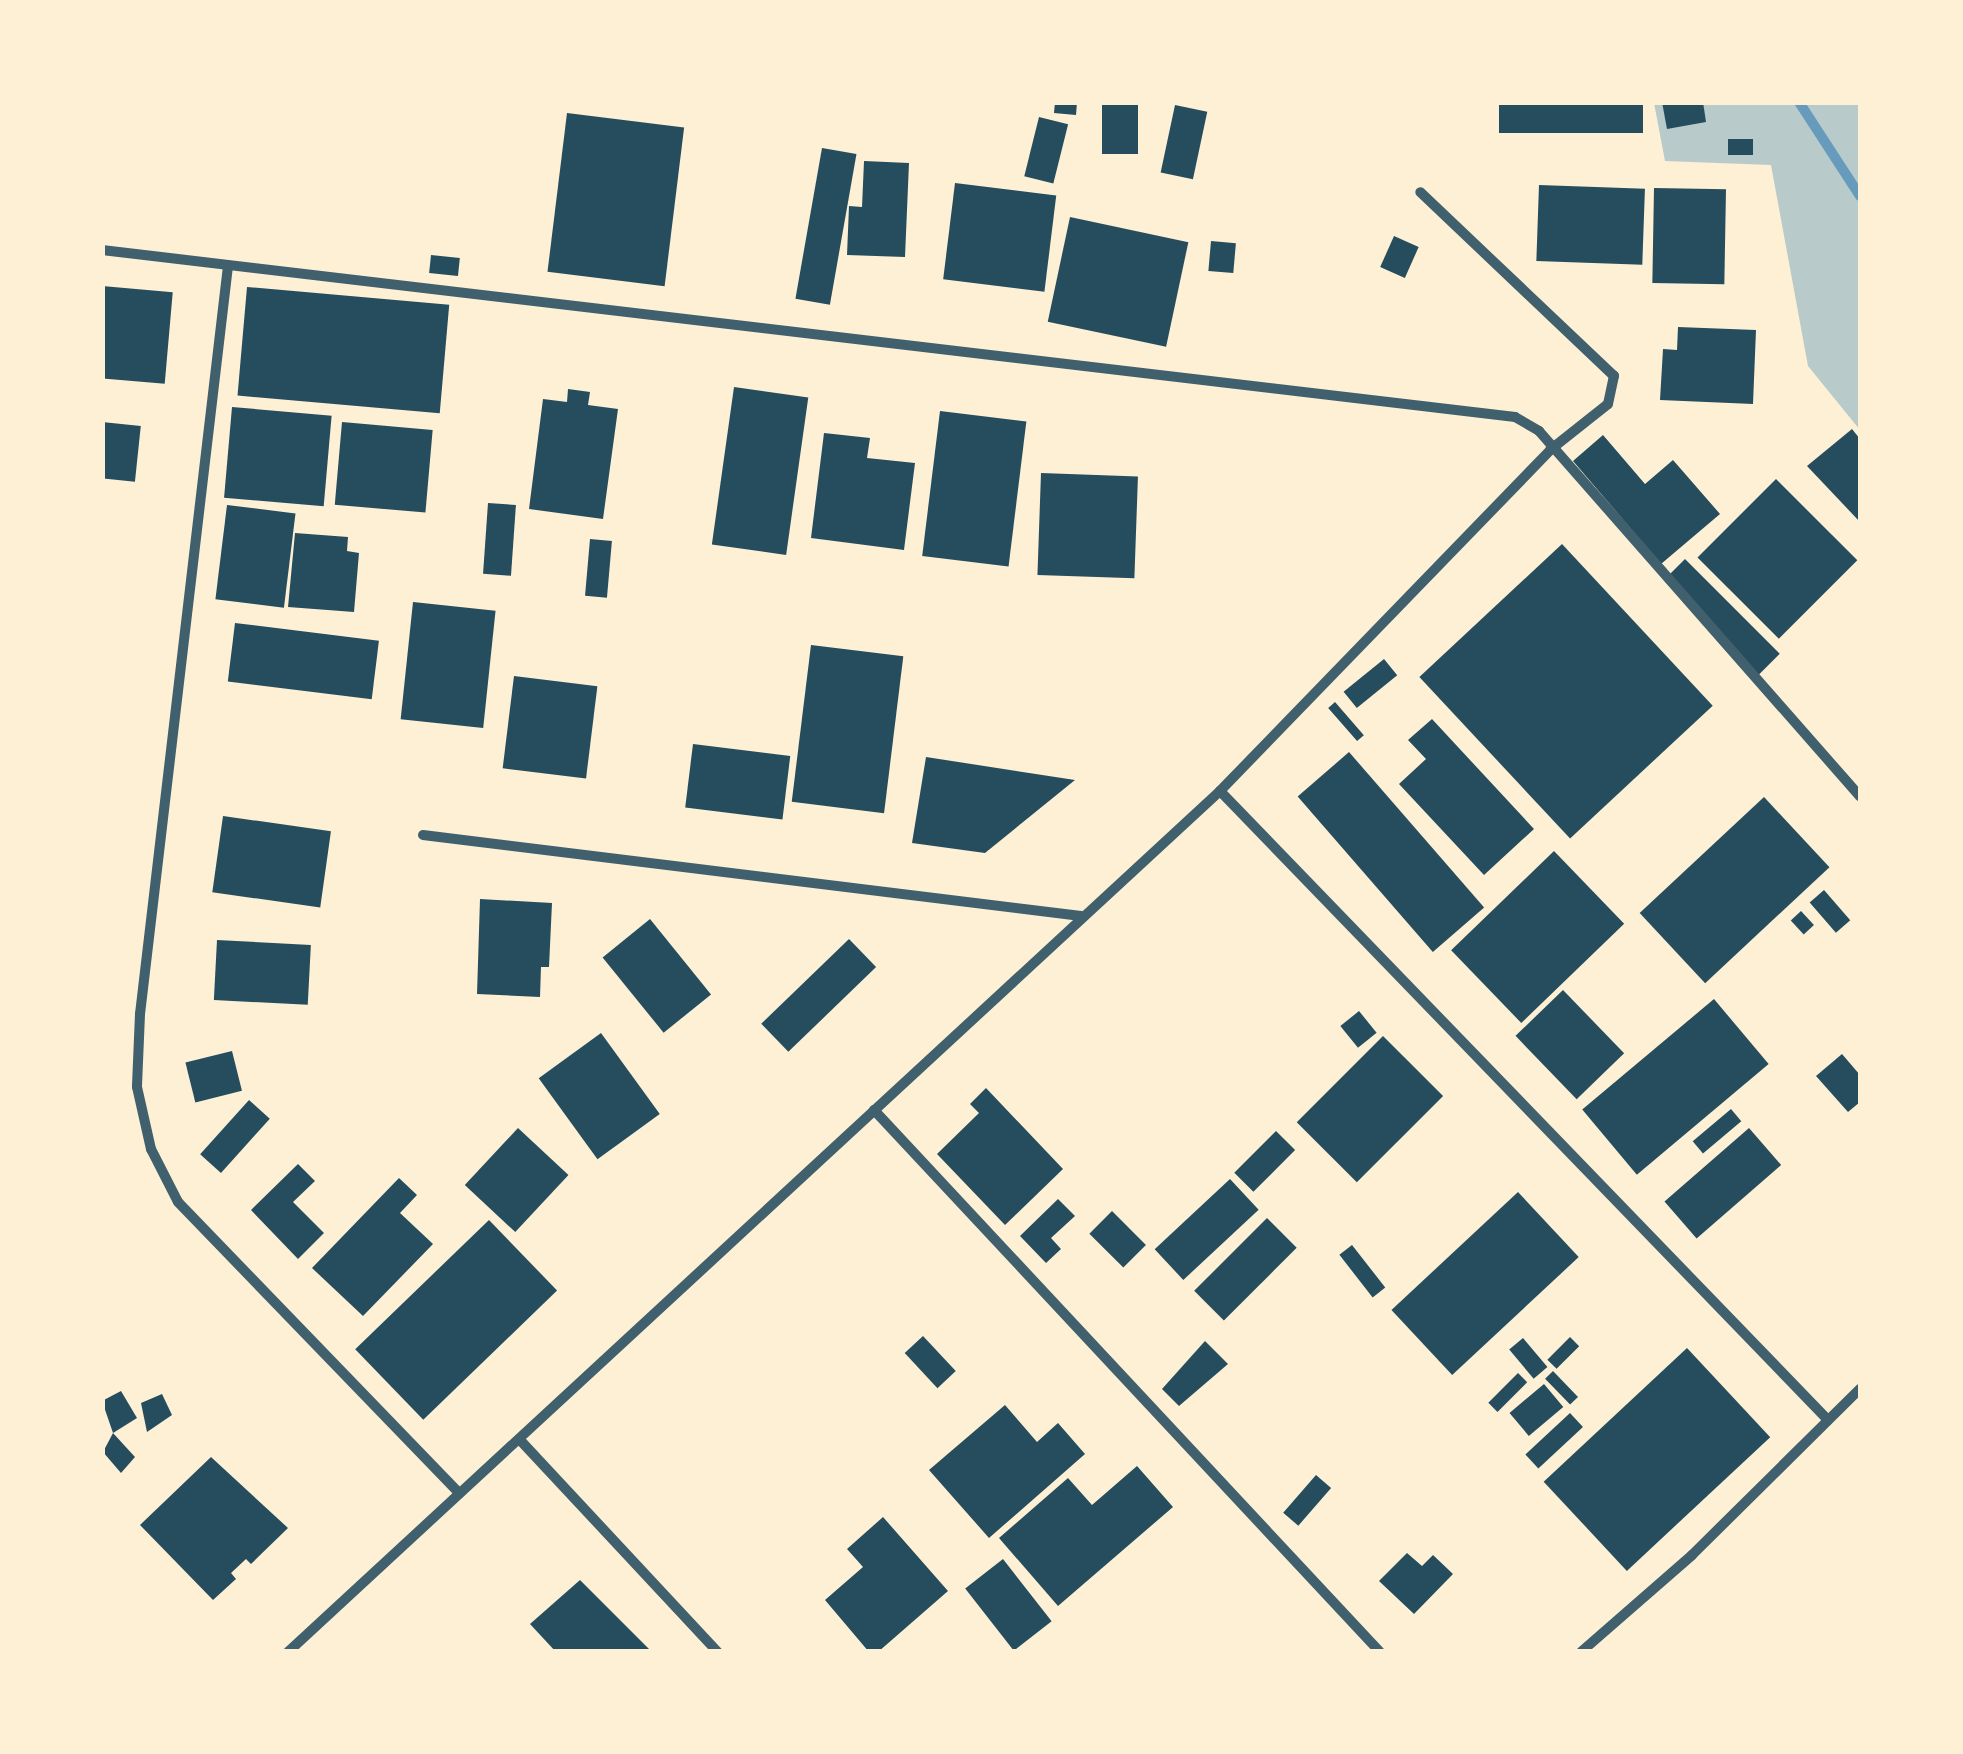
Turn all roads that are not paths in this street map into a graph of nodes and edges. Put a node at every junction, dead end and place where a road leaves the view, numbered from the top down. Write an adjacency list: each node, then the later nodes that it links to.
1 (1420, 192): 4 (street)
2 (102, 250): 3 (street)
3 (228, 266): 4 (street); 13 (street)
4 (1550, 450): 5 (street); 6 (street)
5 (1220, 791): 8 (street); 11 (street)
6 (1860, 796)
7 (423, 835): 8 (street)
8 (1081, 916): 9 (street)
9 (874, 1110): 12 (street); 16 (street)
10 (1860, 1390): 11 (street)
11 (1828, 1419): 17 (street)
12 (520, 1440): 13 (street); 15 (street)
13 (459, 1493): 14 (street)
14 (288, 1652)
15 (718, 1652)
16 (1380, 1652)
17 (1581, 1652)

